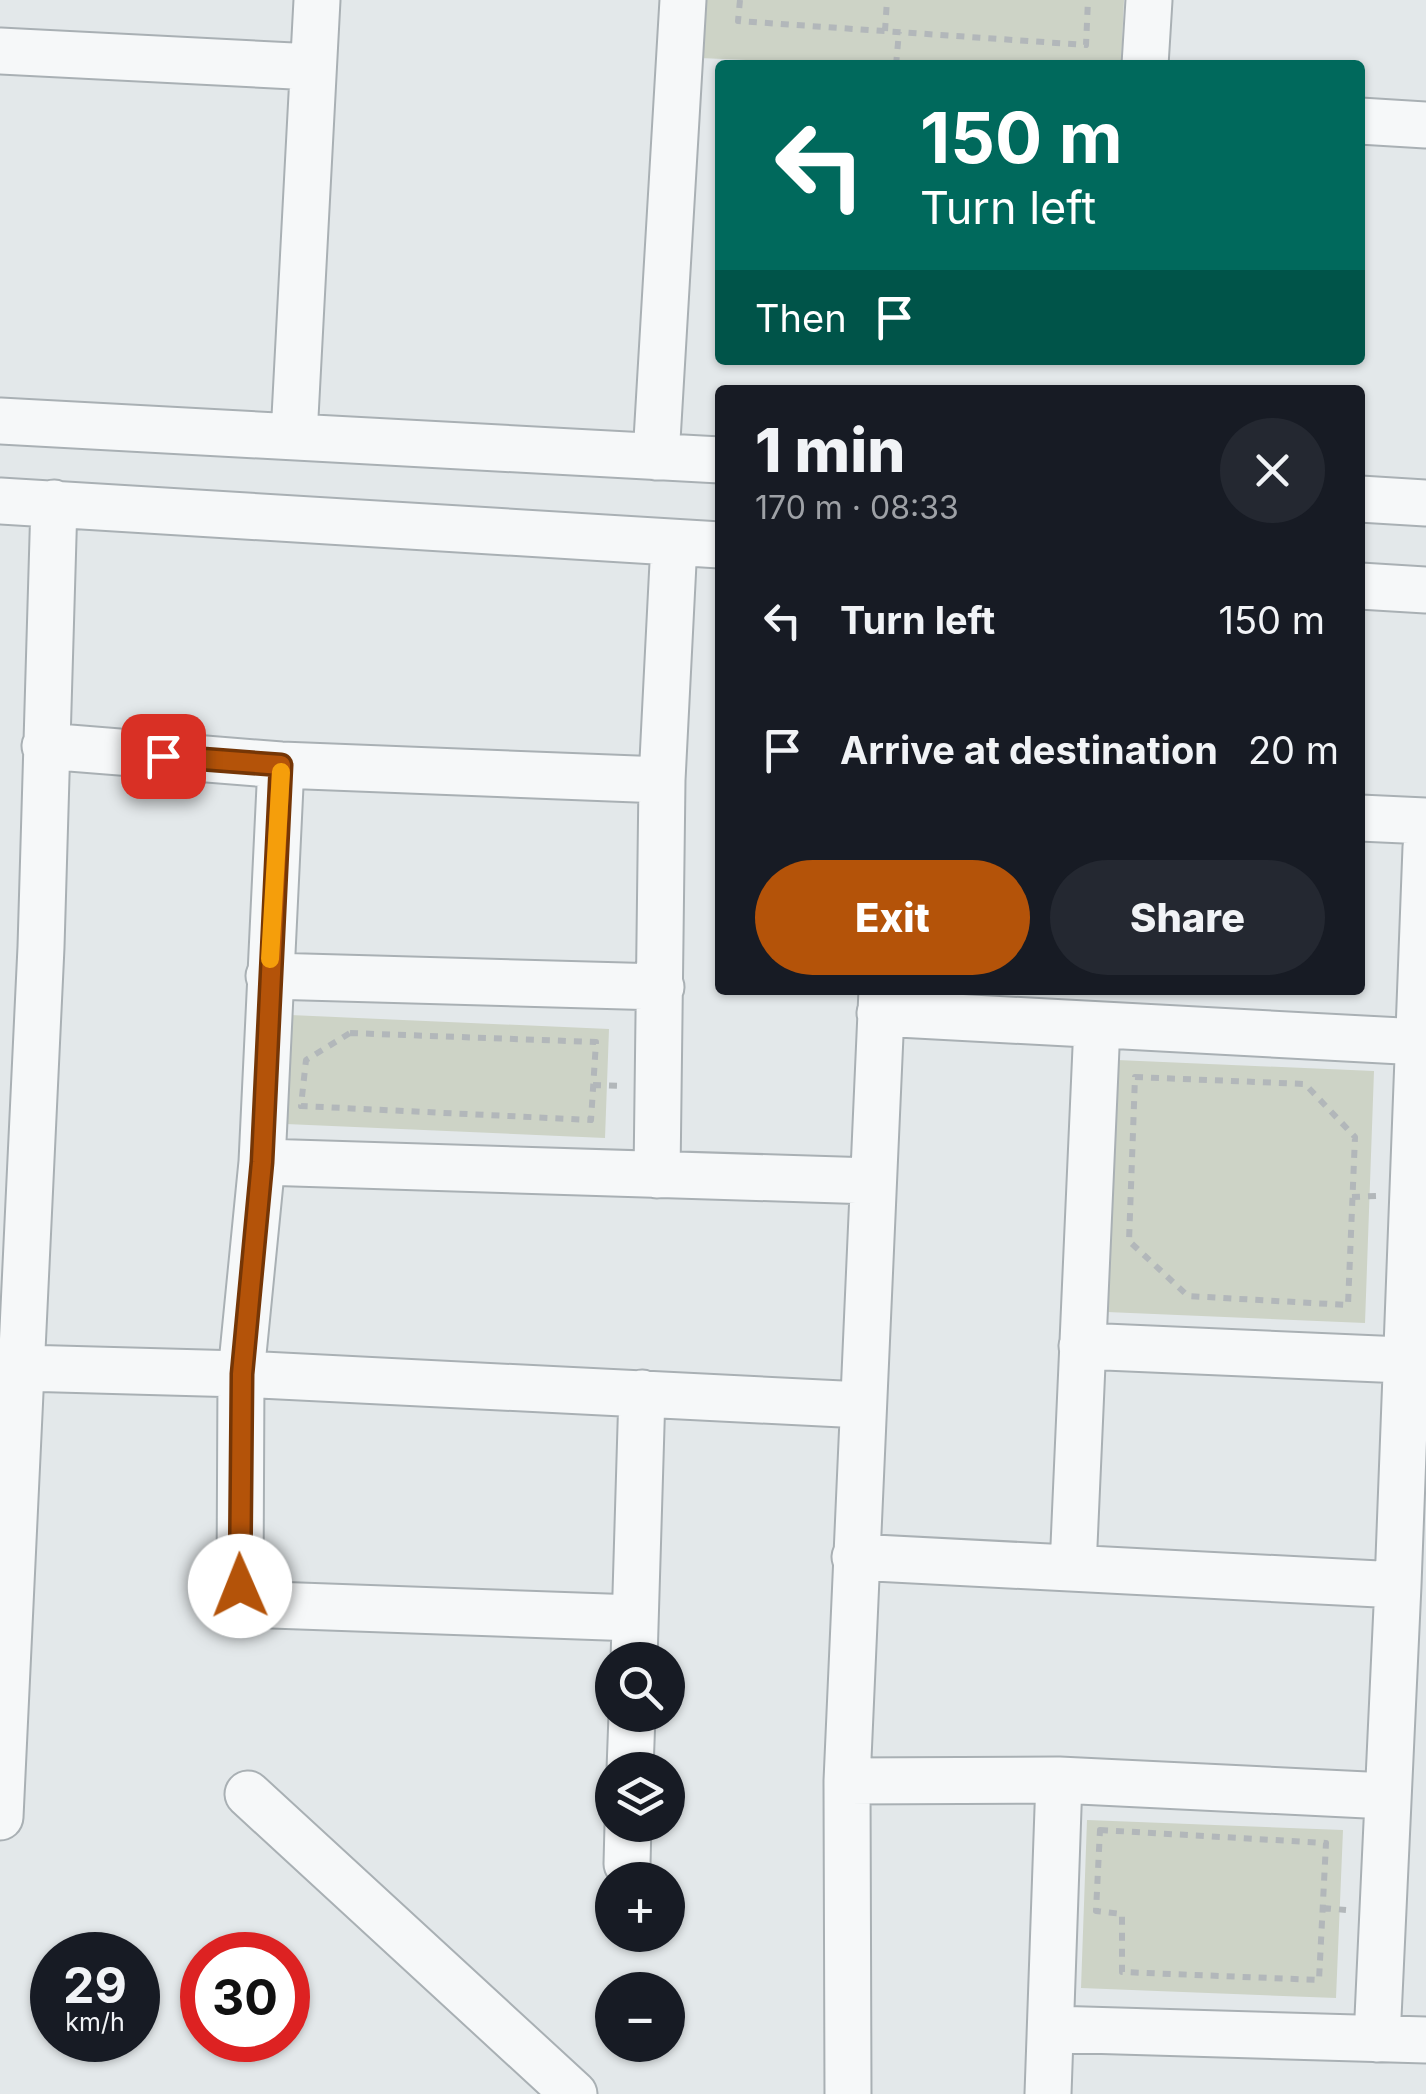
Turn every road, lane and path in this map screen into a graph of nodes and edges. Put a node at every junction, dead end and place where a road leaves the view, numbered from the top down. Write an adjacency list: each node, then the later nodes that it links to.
1 (316, 0): 12 (street)
2 (683, 0): 13 (street)
3 (740, 0): 7 (path)
4 (886, 0): 7 (path)
5 (1088, 0): 8 (path)
6 (1149, 0): 11 (street)
7 (885, 31): 8 (path)
8 (899, 32): 10 (path)
9 (0, 52): 12 (street)
10 (896, 60)
11 (1145, 60)
12 (313, 67): 17 (street)
13 (699, 84): 18 (street)
14 (1365, 121): 15 (street)
15 (1426, 125)
16 (0, 421): 17 (street)
17 (294, 436): 18 (street)
18 (656, 457): 19 (street)
19 (715, 460)
20 (1365, 499): 23 (street)
21 (0, 501): 22 (street)
22 (54, 503): 24 (street); 28 (street)
23 (1426, 503)
24 (674, 542): 25 (street); 30 (street)
25 (715, 546)
26 (1365, 586): 27 (street)
27 (1426, 590)
28 (45, 746): 29 (street); 34 (street)
29 (281, 765): 30 (street); 35 (street)
30 (662, 780): 36 (street)
31 (1365, 818): 32 (street)
32 (1426, 821)
33 (1426, 846): 39 (street)
34 (20, 946): 42 (street)
35 (269, 976): 36 (street); 41 (street)
36 (661, 987): 43 (street)
37 (881, 1002): 38 (street); 44 (street)
38 (1097, 1025): 39 (street); 46 (street)
39 (1420, 1042): 47 (street)
40 (591, 1120): 40 (path)
41 (262, 1162): 43 (street); 49 (street)
42 (15, 1164): 48 (street)
43 (657, 1174): 44 (street)
44 (872, 1181): 51 (street)
45 (1348, 1305): 45 (path)
46 (1082, 1346): 47 (street); 53 (street)
47 (1417, 1361): 54 (street)
48 (22, 1368): 49 (street); 58 (street)
49 (242, 1374): 50 (street); 55 (street)
50 (642, 1393): 51 (street); 55 (street)
51 (862, 1405): 52 (street)
52 (855, 1557): 53 (street); 57 (street)
53 (1073, 1568): 54 (street)
54 (1398, 1584): 60 (street)
55 (634, 1639)
56 (1059, 1780): 57 (street); 60 (street); 62 (street)
57 (847, 1781): 66 (street)
58 (1, 1788)
59 (248, 1794): 65 (street)
60 (1387, 1796): 63 (street)
61 (1320, 1980): 61 (path)
62 (1051, 2029): 63 (street); 67 (street)
63 (1376, 2039): 64 (street)
64 (1426, 2040)
65 (574, 2094)
66 (848, 2094)
67 (1048, 2094)

